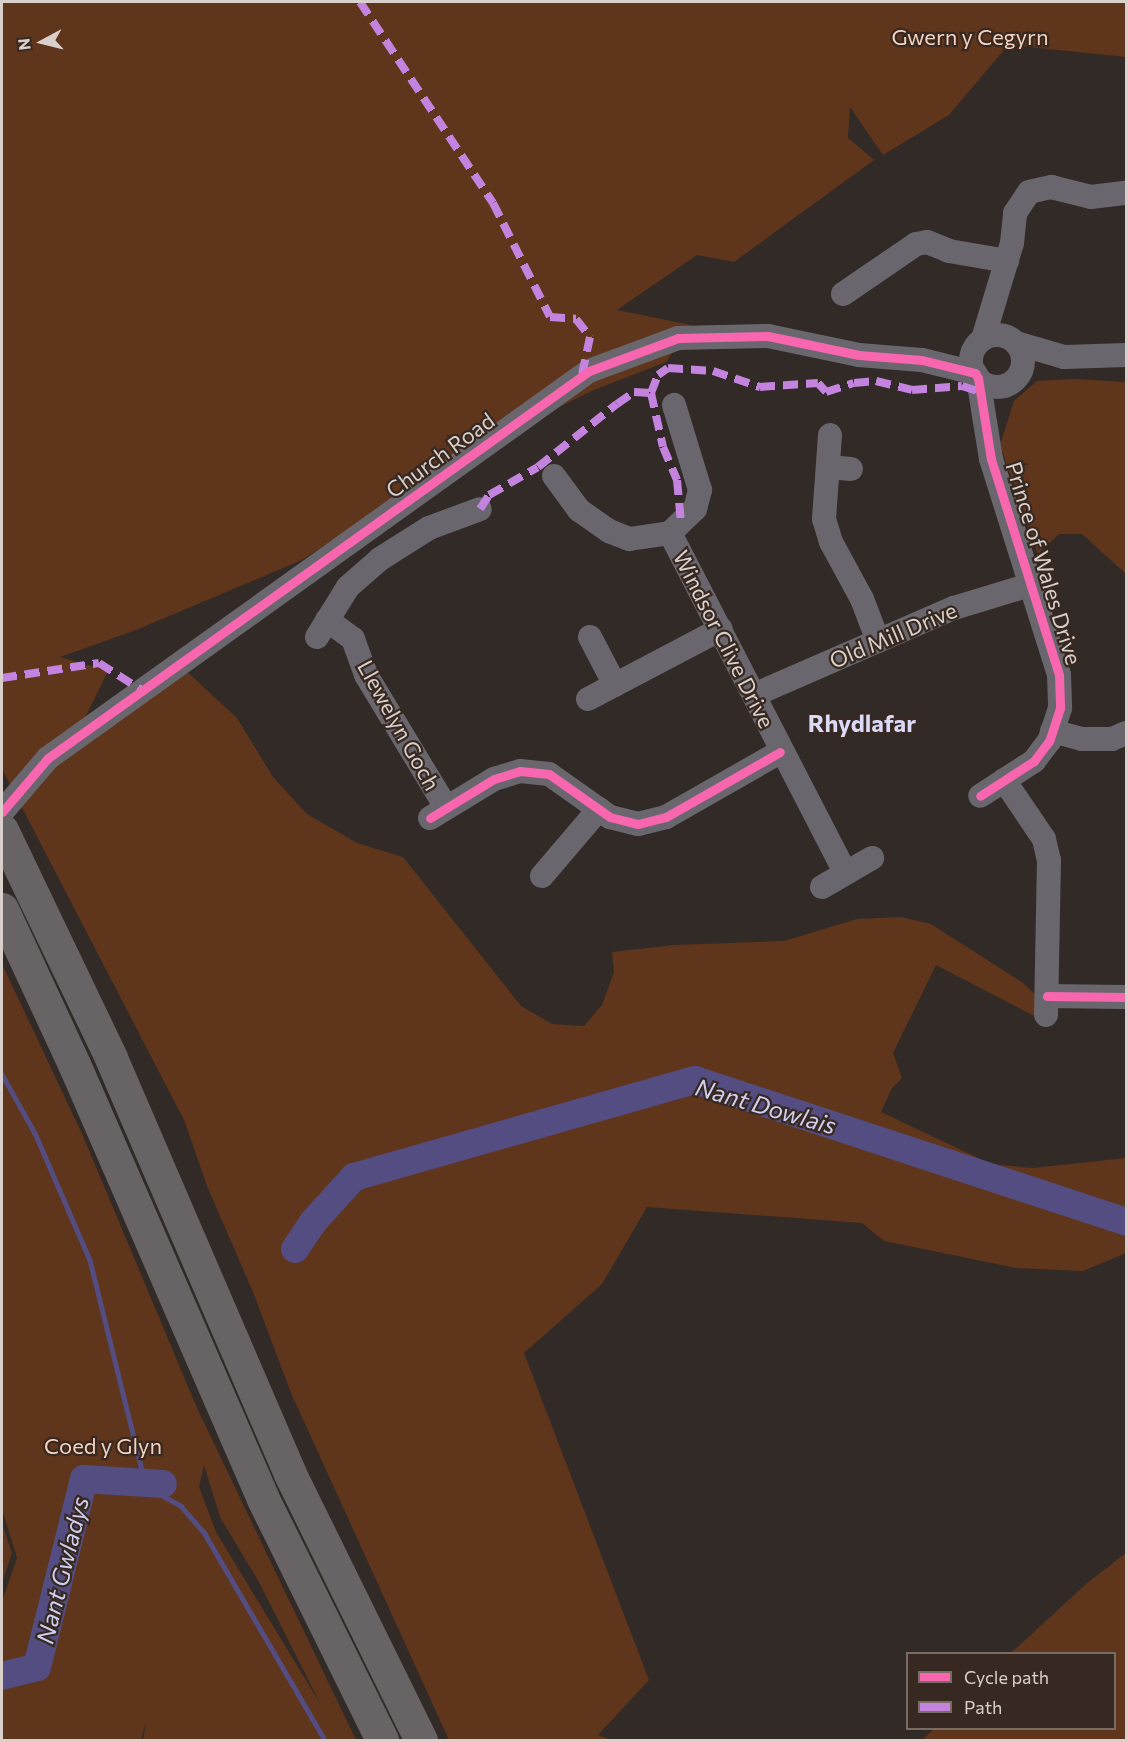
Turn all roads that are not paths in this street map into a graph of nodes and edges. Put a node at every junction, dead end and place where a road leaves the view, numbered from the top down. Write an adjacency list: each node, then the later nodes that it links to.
1 (1126, 193): 2 (street)
2 (1007, 261): 3 (street); 4 (street)
3 (999, 290): 5 (street); 6 (street)
4 (843, 294)
5 (1012, 340): 6 (street); 8 (street); 11 (street)
6 (980, 342): 9 (street, Church Road); 10 (street)
7 (1126, 354): 8 (street)
8 (1064, 357): 11 (street)
9 (922, 360): 10 (street, Church Road); 31 (street, Church Road)
10 (976, 375): 11 (street); 13 (street, Prince of Wales Drive)
11 (1013, 381): 13 (street)
12 (674, 405): 17 (street, Windsor Clive Drive)
13 (988, 424): 18 (street, Prince of Wales Drive)
14 (830, 435): 21 (street)
15 (554, 476): 17 (street, Windsor Clive Drive)
16 (480, 509): 30 (street, Llewelyn Goch)
17 (670, 533): 19 (street, Windsor Clive Drive)
18 (1033, 584): 21 (street, Old Mill Drive); 25 (street, Prince of Wales Drive)
19 (721, 629): 22 (street); 23 (street, Windsor Clive Drive)
20 (590, 637): 22 (street)
21 (878, 641): 23 (street, Old Mill Drive)
22 (615, 685): 24 (street)
23 (756, 694): 27 (street, Windsor Clive Drive)
24 (588, 699)
25 (1052, 731): 26 (street); 28 (street, Prince of Wales Drive)
26 (1126, 733)
27 (780, 752): 30 (street, Llewelyn Goch); 33 (street, Windsor Clive Drive)
28 (1004, 780): 29 (street, Prince of Wales Drive); 37 (street)
29 (980, 796)
30 (599, 809): 34 (street)
31 (3, 828): 39 (highway)
32 (872, 858): 33 (street)
33 (845, 872): 35 (street)
34 (542, 876)
35 (822, 888)
36 (2, 909): 38 (highway)
37 (1126, 997)
38 (382, 1740)
39 (421, 1740)

